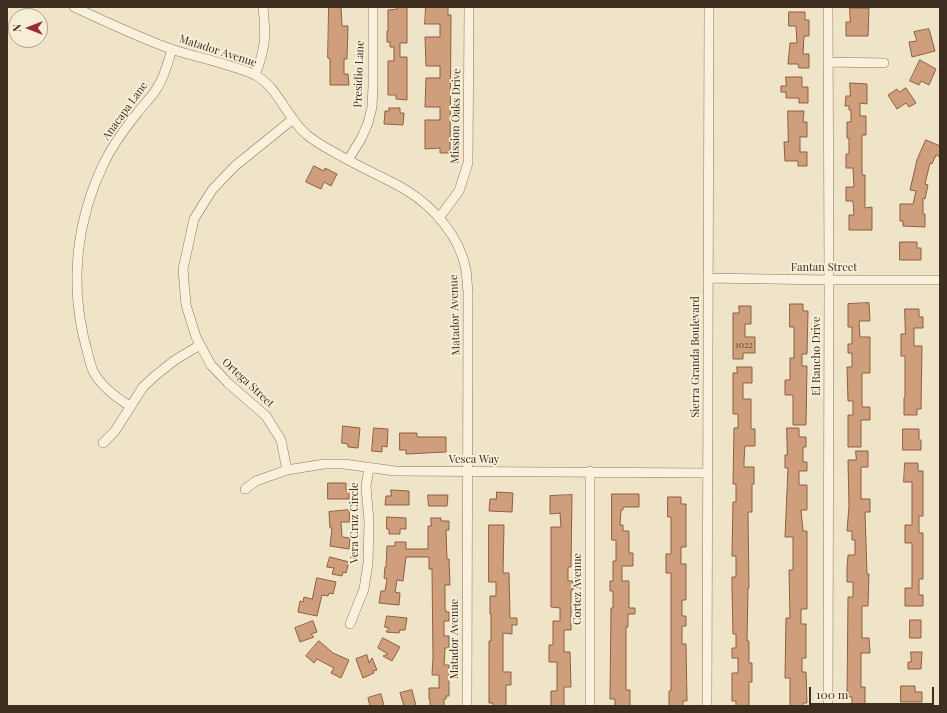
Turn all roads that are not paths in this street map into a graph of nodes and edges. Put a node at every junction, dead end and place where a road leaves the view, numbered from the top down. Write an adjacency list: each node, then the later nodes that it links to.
1 (74, 7): 7 (street, Matador Avenue)
2 (263, 7): 10 (street)
3 (373, 7): 12 (street, Presidio Lane)
4 (469, 7): 13 (street, Mission Oaks Drive)
5 (709, 7): 14 (street, Sierra Granda Boulevard)
6 (828, 7): 8 (street, El Rancho Drive)
7 (172, 49): 10 (street, Matador Avenue); 18 (street, Anacapa Lane)
8 (828, 62): 9 (street); 15 (street, El Rancho Drive)
9 (884, 63)
10 (255, 75): 11 (street, Matador Avenue)
11 (293, 119): 12 (street, Matador Avenue); 17 (street, Ortega Street)
12 (348, 160): 13 (street, Matador Avenue)
13 (439, 218): 23 (street, Matador Avenue)
14 (708, 278): 15 (street, Fantan Street); 24 (street, Sierra Granda Boulevard)
15 (829, 280): 16 (street, Fantan Street); 30 (street, El Rancho Drive)
16 (940, 280)
17 (200, 345): 18 (street); 21 (street, Ortega Street)
18 (130, 406): 19 (street)
19 (103, 443)
20 (369, 467): 21 (street, Vesca Way); 23 (street, Vesca Way); 26 (street, Vera Cruz Circle)
21 (287, 470): 25 (street, Vesca Way)
22 (590, 471): 23 (street, Vesca Way); 24 (street, Vesca Way); 28 (street, Cortez Avenue)
23 (468, 472): 27 (street, Matador Avenue)
24 (708, 473): 29 (street, Sierra Granda Boulevard)
25 (245, 488)
26 (350, 624)
27 (467, 706)
28 (590, 706)
29 (707, 706)
30 (828, 706)

